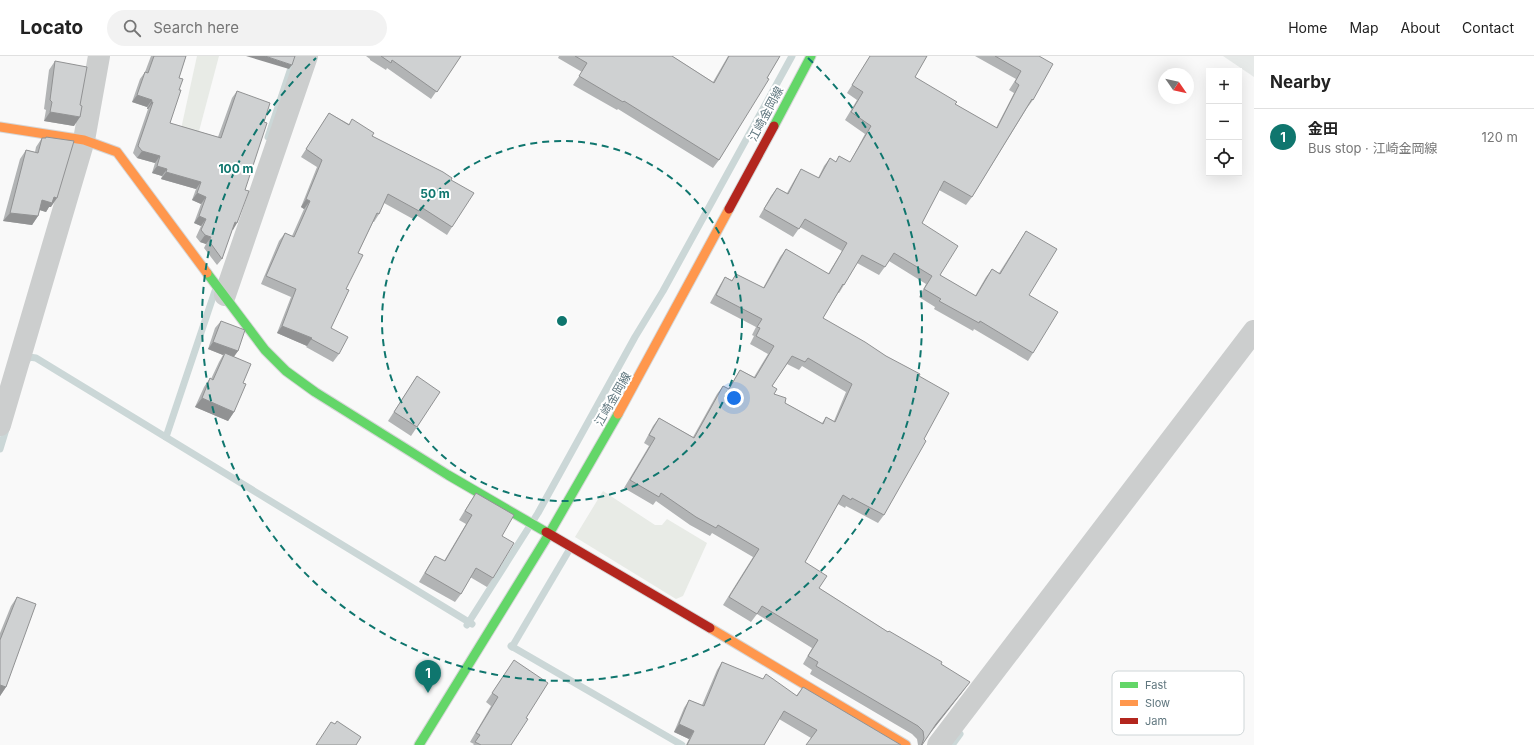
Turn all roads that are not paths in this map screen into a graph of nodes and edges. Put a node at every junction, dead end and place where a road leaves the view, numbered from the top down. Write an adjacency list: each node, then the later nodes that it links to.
1 (99, 56): 5 (street)
2 (307, 56): 6 (street)
3 (811, 56): 9 (street, 江崎金岡線)
4 (0, 127): 5 (street)
5 (80, 139): 6 (street); 8 (street)
6 (220, 288): 9 (street)
7 (1254, 331): 12 (street)
8 (0, 425)
9 (549, 534): 10 (street, 江崎金岡線); 11 (street)
10 (419, 745)
11 (906, 745)
12 (938, 745)

